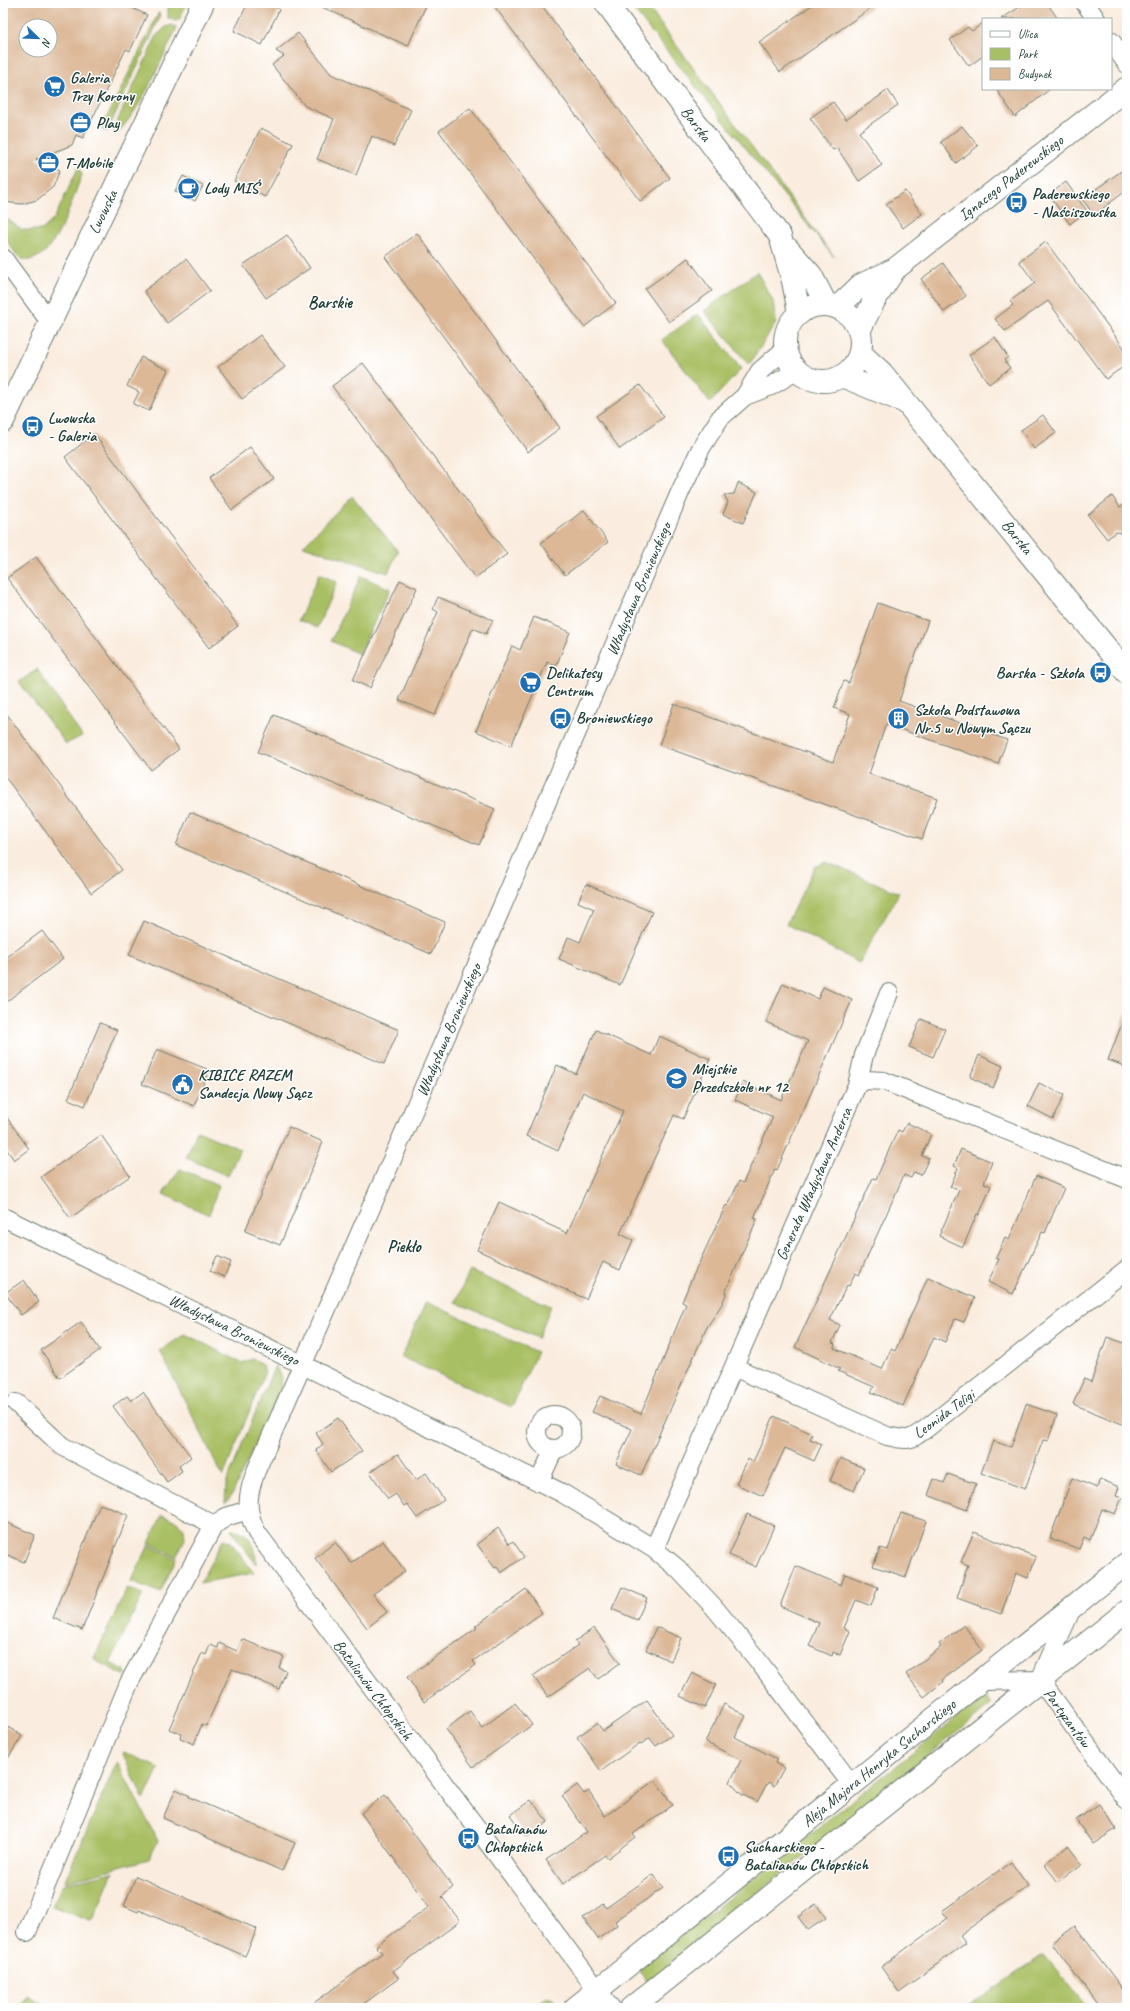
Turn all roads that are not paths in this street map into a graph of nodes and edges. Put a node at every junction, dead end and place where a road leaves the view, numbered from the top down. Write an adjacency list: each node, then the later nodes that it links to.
1 (203, 3): 13 (street, Lwowska)
2 (606, 3): 8 (street, Barska)
3 (1085, 3): 4 (street)
4 (1095, 18)
5 (1112, 42): 6 (street)
6 (1127, 64)
7 (1127, 88): 10 (street, Ignacego Paderewskiego)
8 (784, 245): 11 (street, Barska); 12 (street, Barska)
9 (3, 258): 13 (street)
10 (895, 269): 11 (street, Ignacego Paderewskiego); 14 (street, Ignacego Paderewskiego)
11 (832, 306): 12 (street); 14 (street)
12 (799, 313): 15 (street)
13 (50, 322): 21 (street, Lwowska)
14 (859, 331): 16 (street)
15 (784, 350): 17 (street); 19 (street, Władysława Broniewskiego)
16 (860, 353): 18 (street); 20 (street, Barska)
17 (796, 371): 18 (street); 19 (street, Władysława Broniewskiego)
18 (842, 376): 20 (street, Barska)
19 (745, 396): 28 (street, Władysława Broniewskiego)
20 (905, 402): 22 (street, Barska)
21 (3, 421)
22 (1127, 673)
23 (888, 993): 24 (street, Generała Władysława Andersa)
24 (857, 1085): 25 (street); 29 (street, Generała Władysława Andersa)
25 (1127, 1179)
26 (3, 1217): 28 (street, Władysława Broniewskiego)
27 (1127, 1269): 29 (street, Leonida Teligi)
28 (303, 1366): 32 (street); 33 (street, Batalionów Chłopskich)
29 (734, 1367): 35 (street, Generała Władysława Andersa)
30 (16, 1403): 34 (street)
31 (554, 1449): 32 (street)
32 (539, 1482): 35 (street)
33 (248, 1510): 34 (street); 44 (street, Batalionów Chłopskich)
34 (214, 1525): 43 (street)
35 (654, 1549): 41 (street)
36 (1127, 1563): 37 (street, Aleja Majora Henryka Sucharskiego)
37 (1072, 1608): 39 (street, Partyzantów); 40 (street, Aleja Majora Henryka Sucharskiego)
38 (1127, 1610): 39 (street)
39 (1040, 1680): 40 (street); 42 (street, Partyzantów); 47 (street)
40 (982, 1681): 41 (street, Aleja Majora Henryka Sucharskiego)
41 (852, 1785): 44 (street, Aleja Majora Henryka Sucharskiego)
42 (1127, 1800)
43 (27, 1932)
44 (598, 1990): 45 (street, Aleja Majora Henryka Sucharskiego); 46 (street, Batalionów Chłopskich)
45 (575, 2008)
46 (611, 2008)
47 (631, 2008)

